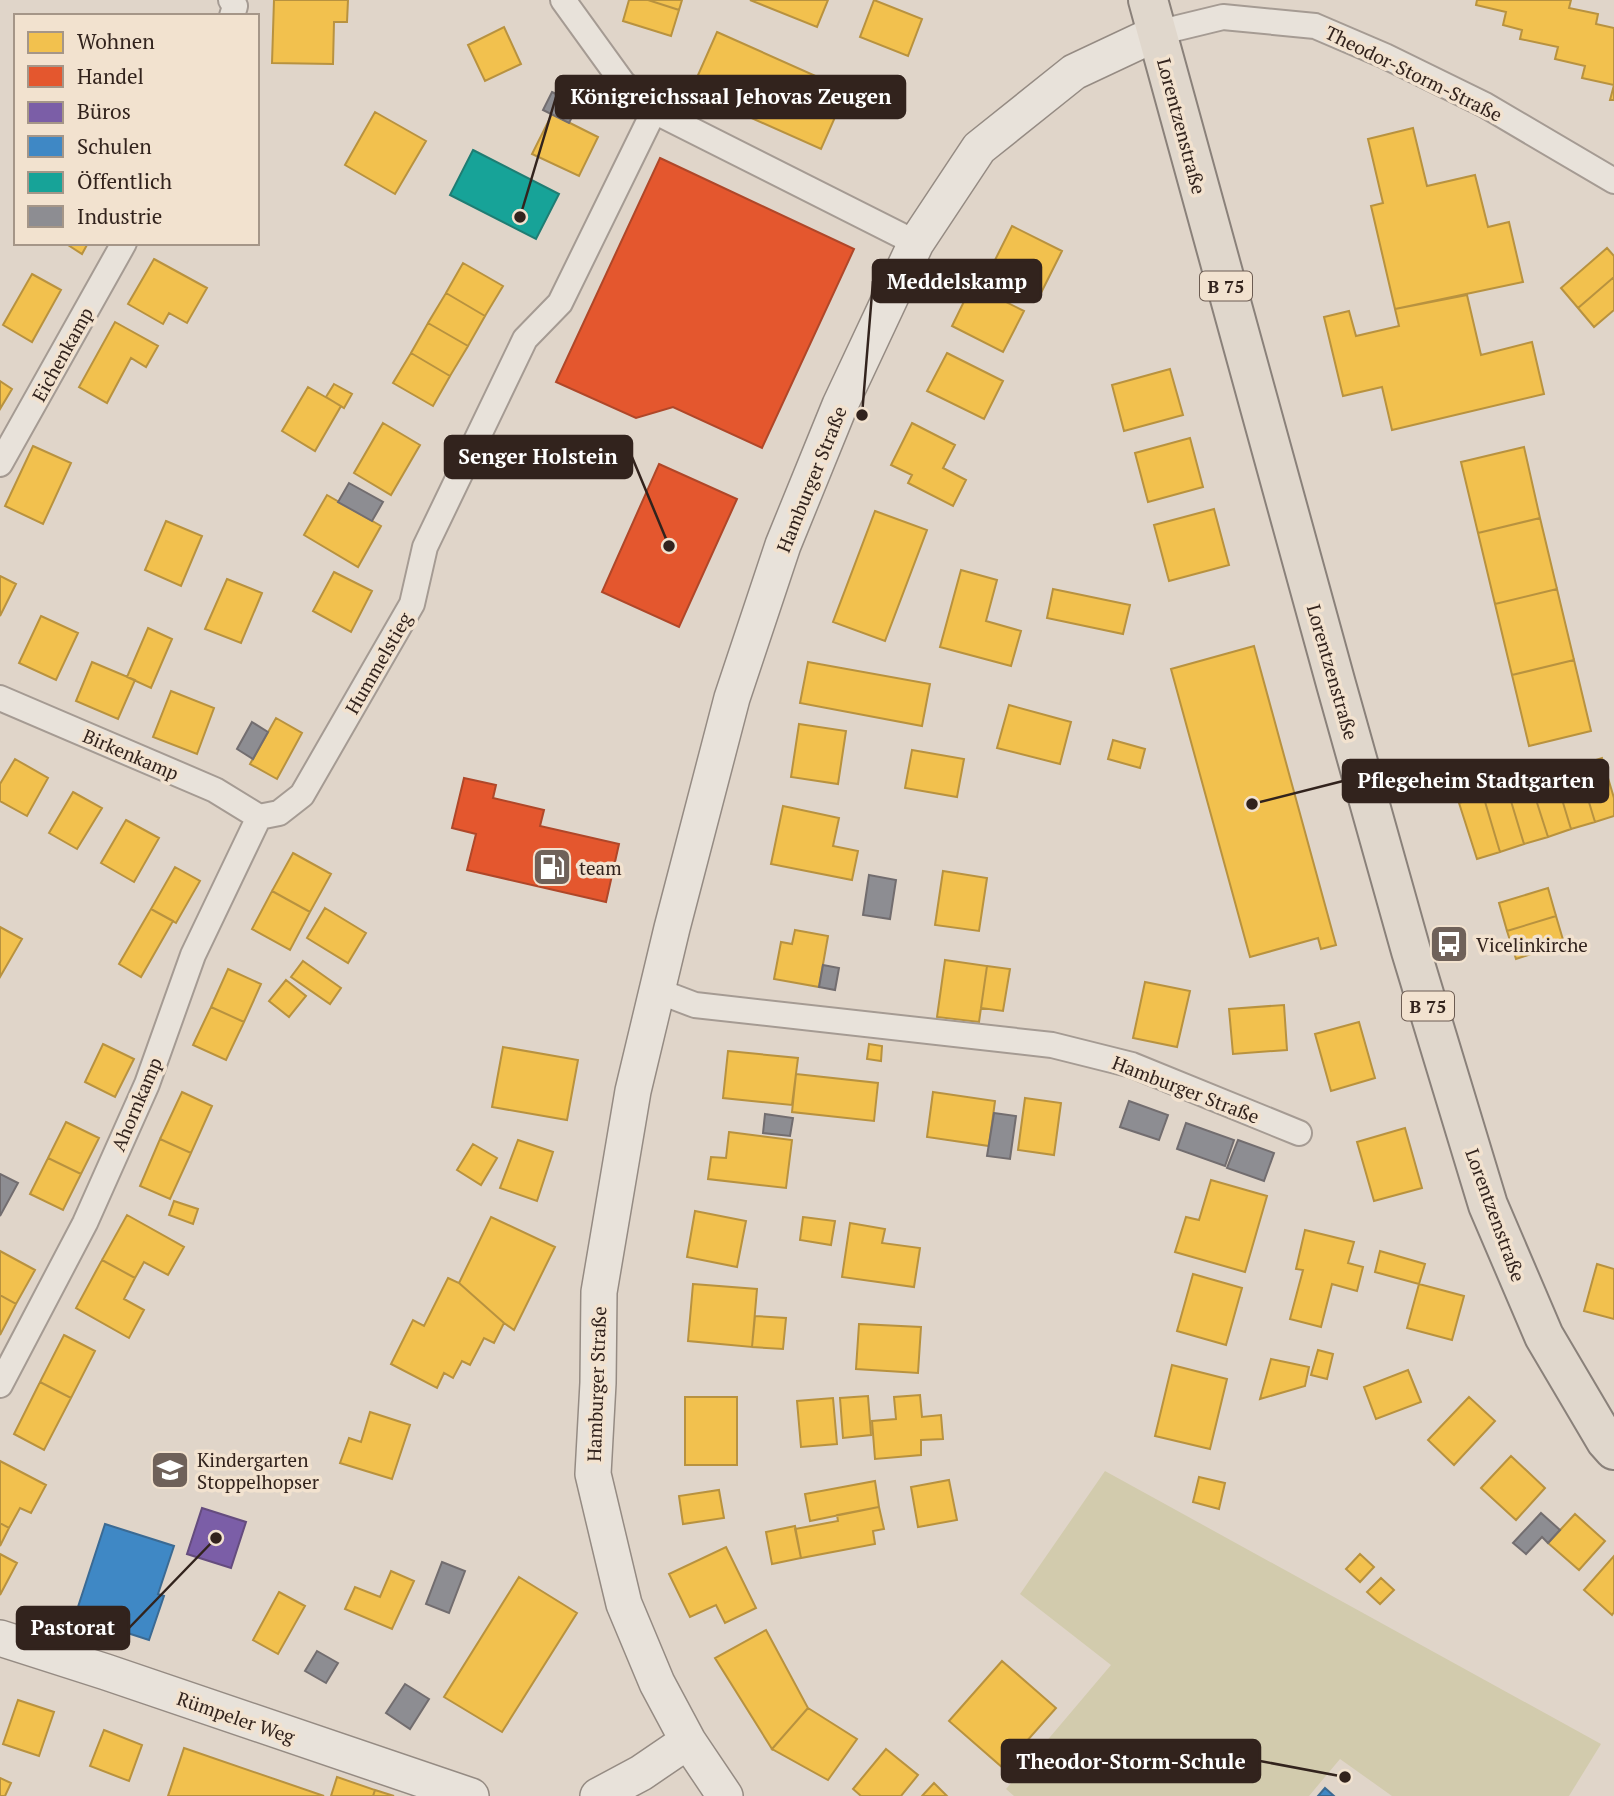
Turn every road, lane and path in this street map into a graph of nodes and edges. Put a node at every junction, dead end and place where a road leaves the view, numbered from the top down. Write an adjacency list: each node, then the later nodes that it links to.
1 (563, 0): 3 (street)
2 (1153, 16): 4 (street, Theodor-Storm-Straße); 5 (street, Hamburger Straße); 13 (main road, Lorentzenstraße / B 75)
3 (654, 111): 5 (street); 9 (street, Hummelstieg)
4 (1614, 181)
5 (916, 243): 10 (street, Hamburger Straße)
6 (123, 245): 7 (street, Eichenkamp)
7 (0, 464)
8 (0, 698): 9 (street, Birkenkamp)
9 (258, 817): 12 (street, Ahornkamp)
10 (657, 991): 11 (street, Hamburger Straße); 15 (street, Hamburger Straße)
11 (1299, 1133)
12 (0, 1385)
13 (1614, 1450)
14 (0, 1639): 17 (street, Rümpeler Weg)
15 (688, 1741): 16 (street, Hamburger Straße); 18 (street)
16 (712, 1792)
17 (471, 1796)
18 (598, 1796)

